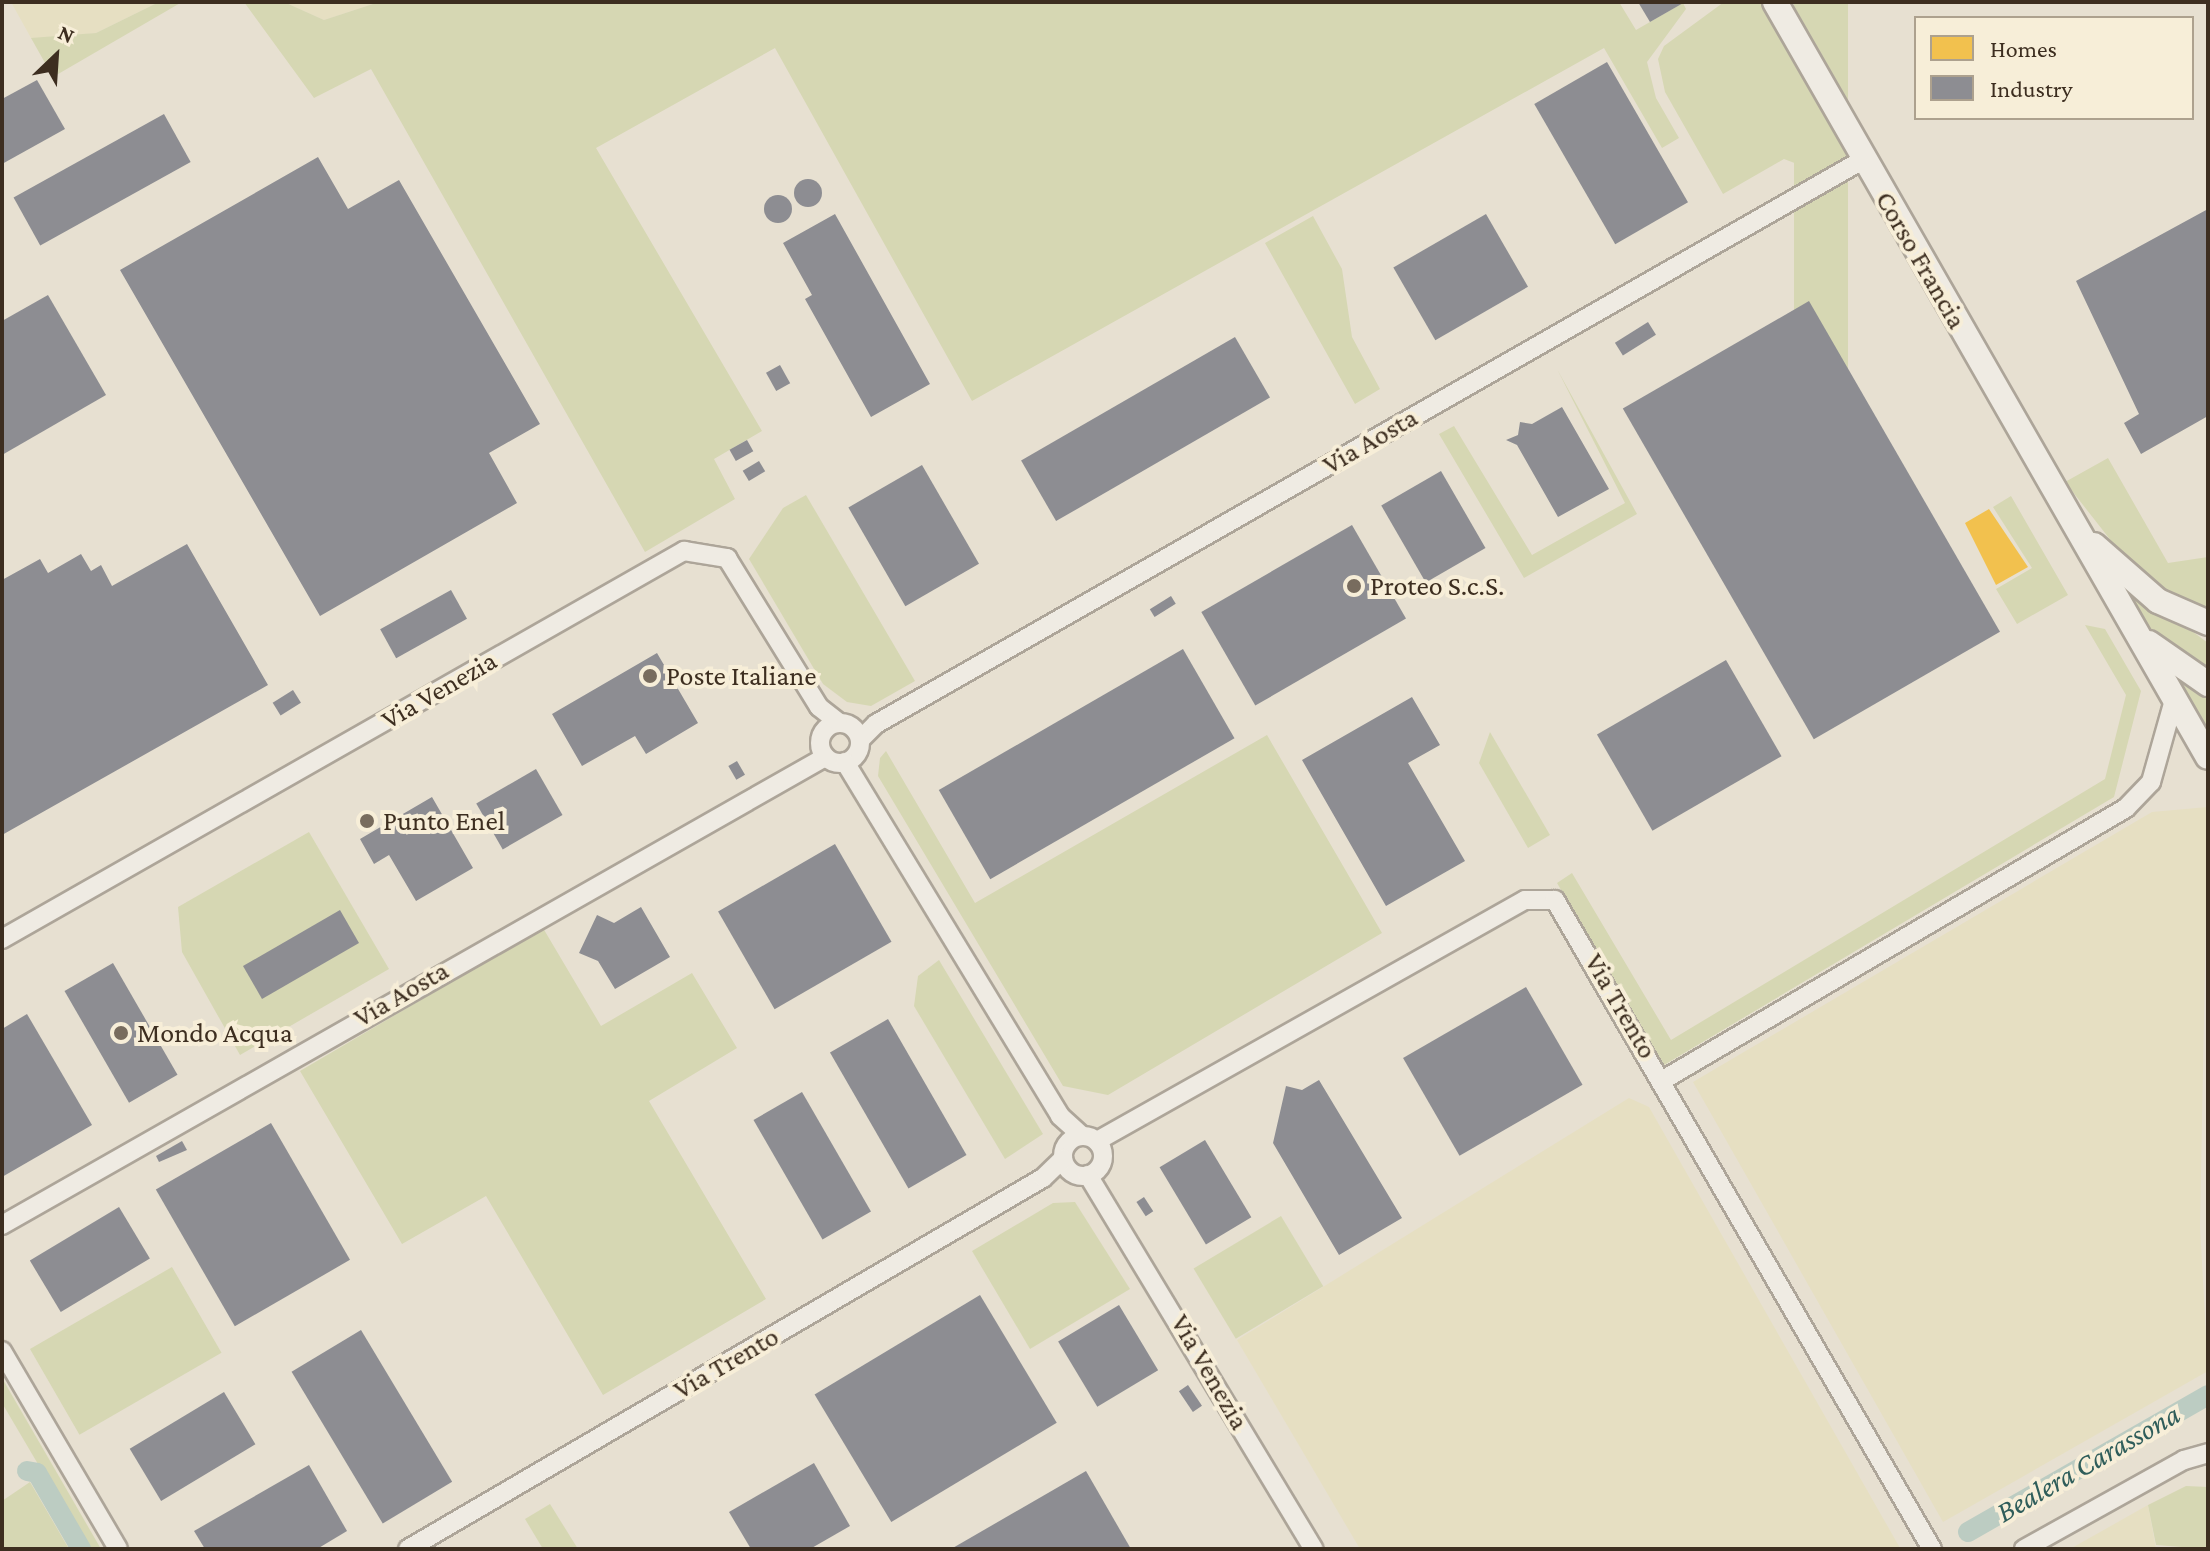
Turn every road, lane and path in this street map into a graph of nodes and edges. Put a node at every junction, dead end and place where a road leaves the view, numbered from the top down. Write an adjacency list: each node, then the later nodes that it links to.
1 (1775, 2): 2 (street, Corso Francia)
2 (1864, 159): 3 (street, Corso Francia); 10 (street, Via Aosta)
3 (2067, 517): 4 (street, Corso Francia); 6 (street, Corso Francia)
4 (2176, 613): 5 (street, Corso Francia); 7 (street, Corso Francia)
5 (2208, 623)
6 (2133, 628): 8 (street, Corso Francia); 9 (street, Corso Francia)
7 (2208, 634)
8 (2208, 684)
9 (2174, 700): 11 (street, Corso Francia); 13 (street)
10 (840, 743): 12 (street, Via Venezia); 14 (street, Via Venezia); 15 (street, Via Aosta)
11 (2208, 757)
12 (2, 939)
13 (1663, 1080): 14 (street, Via Trento); 21 (street, Via Trento)
14 (1084, 1156): 19 (street, Via Trento); 20 (street, Via Venezia)
15 (2, 1225)
16 (2, 1351): 18 (street)
17 (2208, 1453): 22 (street)
18 (118, 1549)
19 (408, 1549)
20 (1314, 1549)
21 (1932, 1549)
22 (2024, 1549)

